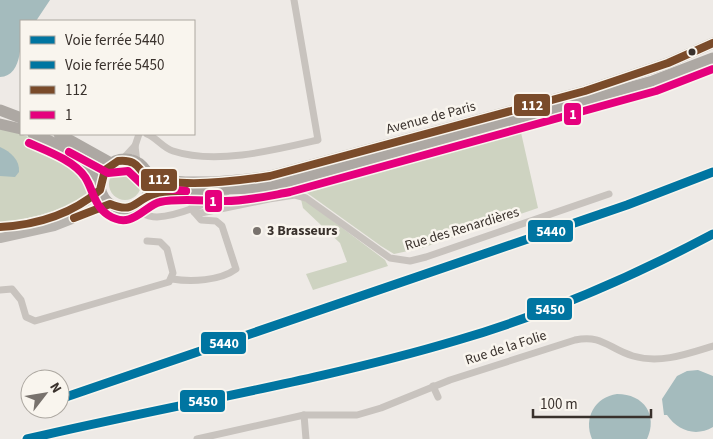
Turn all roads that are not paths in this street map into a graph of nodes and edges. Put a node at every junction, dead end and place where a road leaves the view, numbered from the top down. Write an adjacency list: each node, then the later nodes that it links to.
1 (294, 0): 11 (street)
2 (713, 43): 15 (main road, Avenue de Paris)
3 (713, 58): 17 (main road, Avenue de Paris)
4 (0, 110): 5 (main road)
5 (20, 118)
6 (0, 124): 7 (main road)
7 (20, 129)
8 (35, 135): 16 (main road)
9 (61, 135): 13 (main road)
10 (139, 135): 12 (street)
11 (148, 135)
12 (135, 146): 13 (street); 14 (street)
13 (116, 162): 14 (main road); 16 (main road)
14 (137, 163): 15 (main road)
15 (148, 177): 19 (main road)
16 (100, 185): 20 (main road); 23 (main road)
17 (228, 191): 19 (main road, Avenue de Paris); 22 (street, Rue des Renardières)
18 (609, 194): 22 (street, Rue des Renardières)
19 (148, 195): 21 (main road)
20 (110, 204): 21 (main road); 24 (main road)
21 (131, 209): 22 (street, Rue des Renardières)
22 (193, 209): 26 (street)
23 (0, 226)
24 (0, 238)
25 (147, 241): 26 (street)
26 (172, 279): 27 (street)
27 (0, 290)
28 (713, 346): 29 (street, Rue de la Folie)
29 (433, 386): 30 (street); 31 (street, Rue de la Folie)
30 (438, 397)
31 (304, 415): 32 (street, Rue de la Folie); 33 (street)
32 (197, 439)
33 (306, 439)

